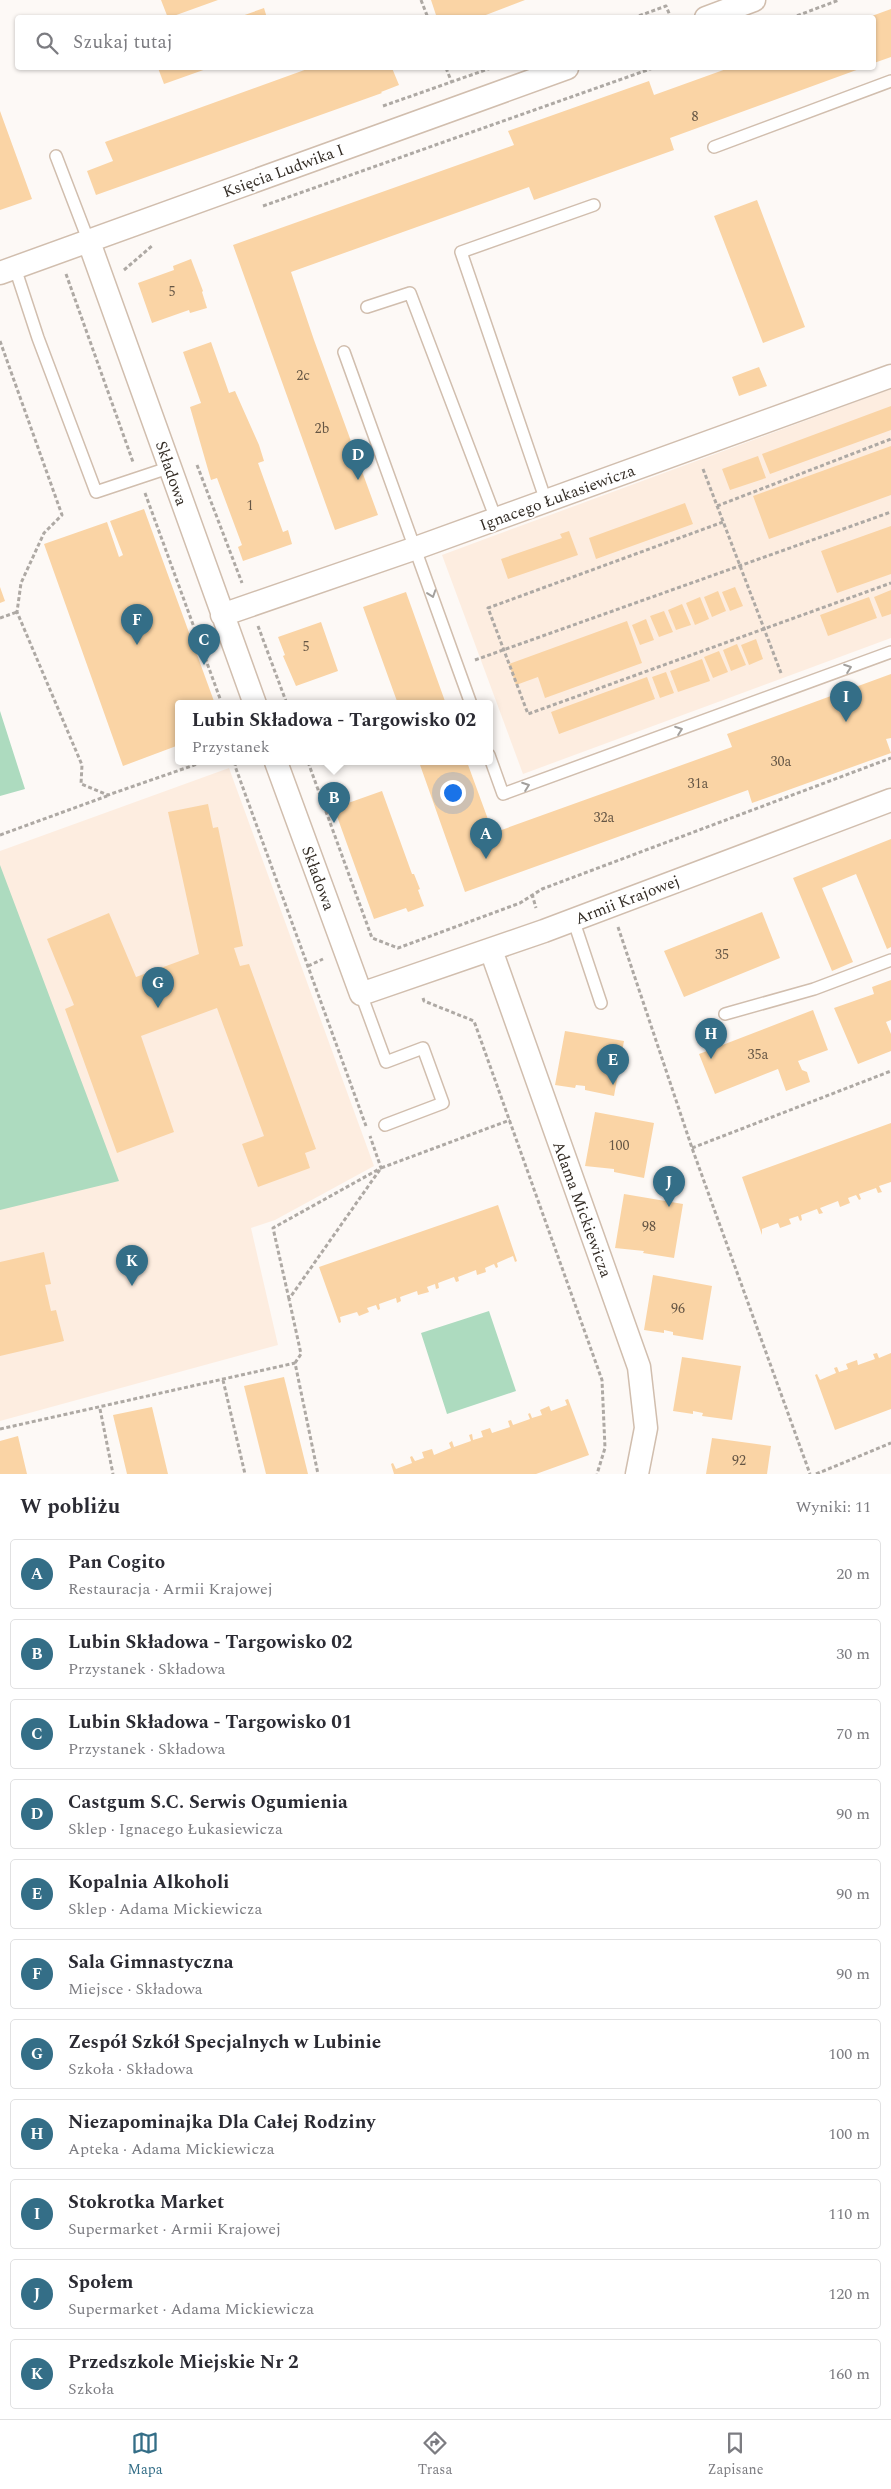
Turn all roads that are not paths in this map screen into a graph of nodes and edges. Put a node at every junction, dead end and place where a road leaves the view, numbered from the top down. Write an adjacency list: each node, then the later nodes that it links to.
1 (754, 0): 2 (street)
2 (710, 11)
3 (562, 70): 8 (street, Księcia Ludwika I)
4 (891, 81): 5 (lane)
5 (714, 147)
6 (56, 156): 8 (lane)
7 (594, 205): 14 (lane)
8 (89, 242): 9 (street, Księcia Ludwika I); 13 (street, Składowa)
9 (7, 271): 13 (lane)
10 (367, 307): 15 (lane)
11 (344, 352): 16 (lane)
12 (891, 376): 14 (street, Ignacego Łukasiewicza)
13 (171, 467): 17 (street, Składowa)
14 (546, 501): 15 (street, Ignacego Łukasiewicza)
15 (496, 519): 16 (street, Ignacego Łukasiewicza)
16 (416, 548): 17 (street, Ignacego Łukasiewicza); 20 (lane, one-way to 20)
17 (222, 615): 19 (street, Składowa)
18 (891, 652): 22 (lane, one-way to 18)
19 (254, 700)
20 (470, 700)
21 (277, 765): 27 (street, Składowa)
22 (493, 765)
23 (891, 800): 24 (street, Armii Krajowej)
24 (574, 919): 25 (street, Armii Krajowej); 28 (lane)
25 (491, 950): 27 (street, Armii Krajowej); 31 (street, Adama Mickiewicza)
26 (891, 960): 29 (lane)
27 (361, 994): 30 (lane)
28 (602, 1003)
29 (725, 1014)
30 (385, 1125)
31 (637, 1474)

